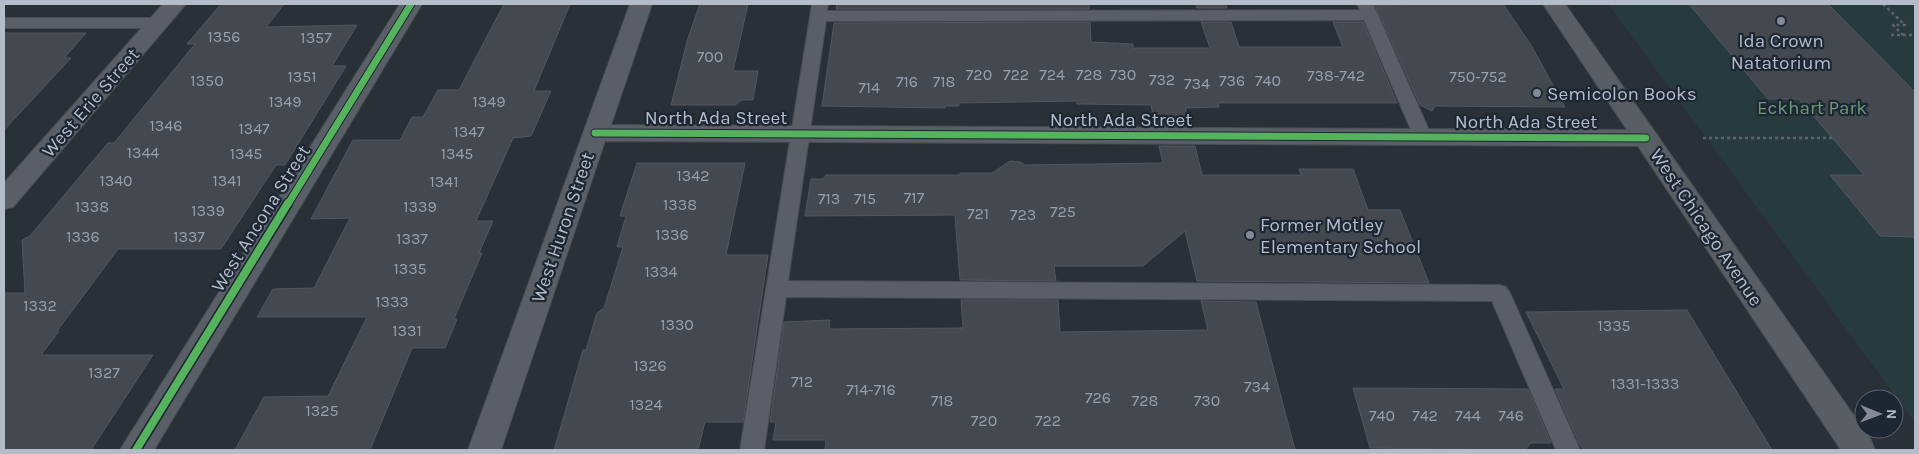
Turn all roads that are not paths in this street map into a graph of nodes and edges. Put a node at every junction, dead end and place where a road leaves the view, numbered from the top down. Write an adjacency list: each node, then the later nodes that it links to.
1 (176, 4): 7 (street, West Erie Street)
2 (411, 4): 15 (street, West Ancona Street)
3 (641, 4): 9 (street, West Huron Street)
4 (1554, 4): 12 (main road, West Chicago Avenue)
5 (1367, 9): 6 (lane); 11 (lane)
6 (819, 10): 10 (lane)
7 (159, 22): 8 (lane); 13 (street, West Erie Street)
8 (4, 23)
9 (595, 133): 10 (street, North Ada Street); 16 (street, West Huron Street)
10 (800, 134): 11 (street, North Ada Street); 14 (lane)
11 (1423, 137): 12 (street, North Ada Street)
12 (1646, 138): 19 (main road, West Chicago Avenue)
13 (4, 200)
14 (776, 289): 17 (lane); 18 (lane)
15 (136, 450)
16 (484, 450)
17 (752, 450)
18 (1568, 450)
19 (1859, 450)

